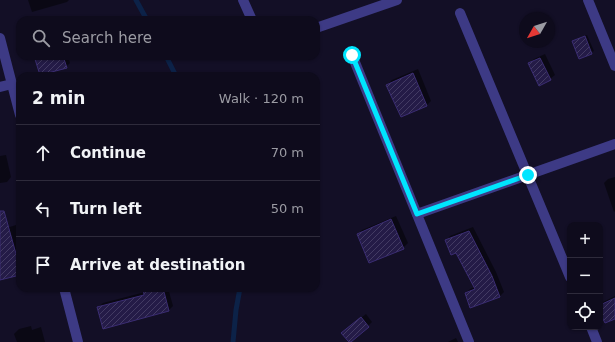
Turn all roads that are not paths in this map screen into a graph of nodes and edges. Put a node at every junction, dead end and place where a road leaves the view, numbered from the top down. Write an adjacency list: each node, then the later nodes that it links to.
1 (243, 0): 5 (street)
2 (397, 0): 6 (street)
3 (588, 0): 9 (street)
4 (460, 12): 14 (street)
5 (250, 16)
6 (320, 27)
7 (0, 38): 10 (street)
8 (352, 55): 15 (street)
9 (615, 66)
10 (12, 84): 11 (street); 12 (street)
11 (0, 87)
12 (16, 100)
13 (615, 144): 14 (street)
14 (528, 175): 15 (street); 16 (street)
15 (417, 214): 20 (street)
16 (567, 270)
17 (65, 292): 19 (street)
18 (592, 330): 21 (street)
19 (78, 342)
20 (469, 342)
21 (597, 342)

